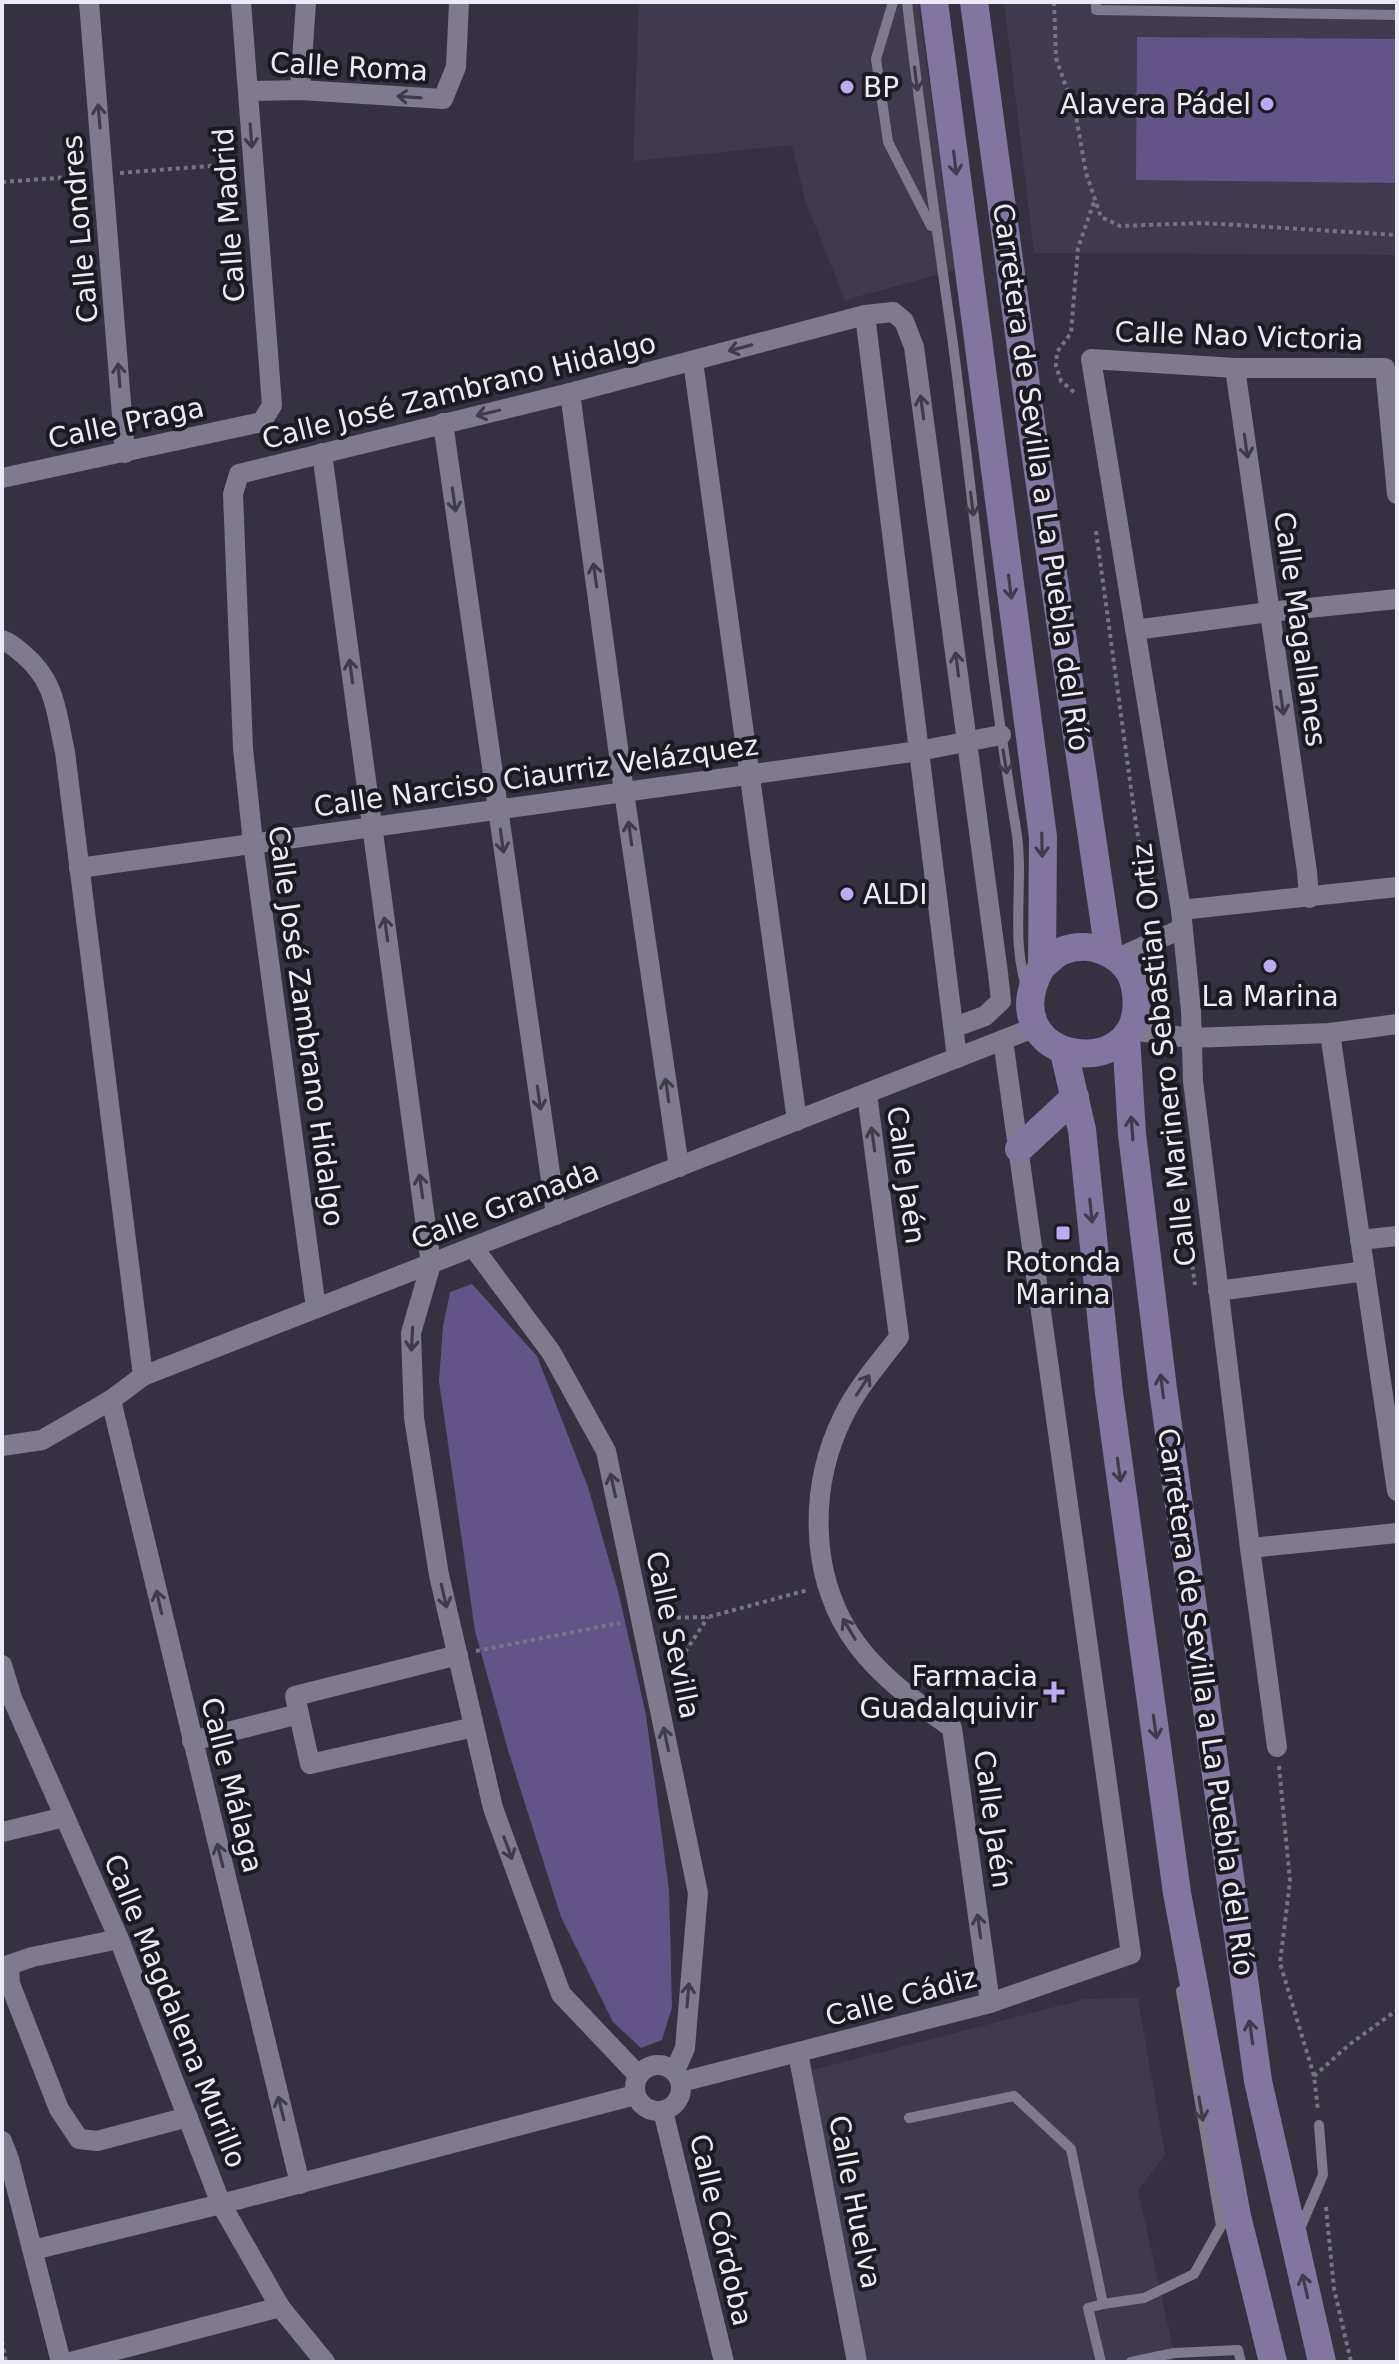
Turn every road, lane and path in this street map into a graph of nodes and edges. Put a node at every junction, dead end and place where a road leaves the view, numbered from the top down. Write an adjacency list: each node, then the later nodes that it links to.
1 (89, 2): 17 (street, Calle Londres, one-way to 1)
2 (241, 2): 15 (street, Calle Madrid)
3 (306, 2): 14 (street)
4 (459, 2): 14 (street, Calle Roma, one-way to 14)
5 (893, 2): 21 (lane)
6 (907, 2): 21 (lane, one-way to 21)
7 (934, 2): 51 (main road, one-way to 51)
8 (974, 2): 50 (main road, Carretera de Sevilla a La Puebla del Río)
9 (1054, 2): 19 (path)
10 (1096, 2): 12 (lane)
11 (1310, 2): 12 (lane)
12 (1310, 15): 13 (lane)
13 (1397, 15)
14 (300, 90): 15 (street, Calle Roma)
15 (248, 91): 16 (street, Calle Madrid, one-way to 16)
16 (253, 163): 17 (path); 28 (street, Calle Madrid)
17 (104, 174): 18 (path); 30 (street, Calle Londres, one-way to 17)
18 (2, 182)
19 (1094, 202): 20 (path); 23 (path)
20 (1397, 235)
21 (936, 236): 38 (lane, one-way to 38)
22 (865, 315): 25 (street, Calle José Zambrano Hidalgo, one-way to 25); 39 (street, Calle José Zambrano Hidalgo, one-way to 22); 40 (street)
23 (1071, 333)
24 (1091, 359): 26 (street, Calle Nao Victoria); 36 (street, Calle Marinero Sebastian Ortiz)
25 (693, 361): 27 (street, Calle José Zambrano Hidalgo); 41 (street)
26 (1235, 368): 33 (street, Calle Nao Victoria); 35 (street, Calle Magallanes, one-way to 35)
27 (570, 393): 29 (street, Calle José Zambrano Hidalgo, one-way to 29); 42 (street, one-way to 27)
28 (262, 422): 30 (street, Calle Praga)
29 (443, 423): 31 (street, Calle José Zambrano Hidalgo); 43 (street, one-way to 43)
30 (125, 453): 32 (street, Calle Praga)
31 (322, 453): 44 (street, one-way to 31); 45 (street, Calle José Zambrano Hidalgo)
32 (2, 478)
33 (1397, 494)
34 (1397, 599): 35 (street)
35 (1269, 612): 36 (street); 48 (street, Calle Magallanes, one-way to 48)
36 (1135, 630): 49 (street, Calle Marinero Sebastian Ortiz)
37 (2, 640): 46 (street)
38 (1001, 735): 39 (street, Calle Narciso Ciaurriz Velázquez); 52 (lane, one-way to 52)
39 (967, 742): 40 (street, Calle Narciso Ciaurriz Velázquez); 54 (street)
40 (919, 751): 41 (street, Calle Narciso Ciaurriz Velázquez); 54 (street)
41 (749, 775): 42 (street, Calle Narciso Ciaurriz Velázquez); 64 (street)
42 (624, 792): 43 (street, Calle Narciso Ciaurriz Velázquez); 66 (street, one-way to 42)
43 (497, 809): 44 (street, Calle Narciso Ciaurriz Velázquez); 67 (street, one-way to 67)
44 (372, 827): 45 (street, Calle Narciso Ciaurriz Velázquez); 71 (street, one-way to 44)
45 (253, 843): 46 (street, Calle Narciso Ciaurriz Velázquez); 74 (street, Calle José Zambrano Hidalgo)
46 (79, 868): 75 (street)
47 (1397, 887): 48 (street)
48 (1309, 898): 49 (street)
49 (1181, 920): 50 (street); 58 (street, Calle Marinero Sebastian Ortiz)
50 (1113, 955): 51 (main road); 56 (main road)
51 (1042, 966): 52 (main road)
52 (1030, 996): 55 (main road)
53 (1397, 1024): 57 (street)
54 (955, 1027): 61 (street)
55 (1036, 1027): 59 (street, Calle Granada); 60 (main road)
56 (1128, 1033): 58 (street); 60 (main road); 108 (main road, Carretera de Sevilla a La Puebla del Río, one-way to 56)
57 (1330, 1033): 58 (street); 69 (street)
58 (1191, 1038): 73 (street, Calle Marinero Sebastian Ortiz)
59 (1003, 1040): 61 (street, Calle Granada); 65 (street)
60 (1064, 1052): 63 (main road, Carretera de Sevilla a La Puebla del Río)
61 (957, 1058): 62 (street, Calle Granada)
62 (867, 1094): 64 (street, Calle Granada); 94 (street, Calle Jaén, one-way to 62)
63 (1075, 1097): 65 (main road); 92 (main road, Carretera de Sevilla a La Puebla del Río, one-way to 92)
64 (797, 1121): 66 (street, Calle Granada)
65 (1019, 1149): 94 (street, Calle Cádiz)
66 (679, 1167): 67 (street, Calle Granada)
67 (556, 1215): 70 (street, Calle Granada)
68 (1397, 1236): 69 (street)
69 (1360, 1240): 72 (street)
70 (473, 1247): 71 (street, Calle Granada); 84 (street, Calle Sevilla, one-way to 70)
71 (431, 1264): 74 (street, Calle Granada); 82 (street, one-way to 82)
72 (1365, 1271): 73 (street); 78 (street)
73 (1218, 1291): 80 (street, Calle Marinero Sebastian Ortiz)
74 (316, 1308): 75 (street, Calle Granada)
75 (143, 1376): 76 (street, Calle Granada)
76 (111, 1400): 77 (street, Calle Granada); 88 (street, Calle Málaga, one-way to 76)
77 (2, 1446)
78 (1397, 1491)
79 (1397, 1533): 80 (street)
80 (1250, 1548): 89 (street, Calle Marinero Sebastian Ortiz)
81 (708, 1617): 84 (path)
82 (458, 1655): 86 (street); 87 (street)
83 (2, 1665): 85 (street, Calle Magdalena Murillo)
84 (658, 1697): 97 (street, Calle Sevilla, one-way to 84)
85 (7, 1699): 90 (street, Calle Magdalena Murillo)
86 (299, 1714): 87 (street); 88 (street)
87 (474, 1727): 99 (street, one-way to 99)
88 (192, 1741): 106 (street, Calle Málaga, one-way to 88)
89 (1277, 1747): 98 (path)
90 (65, 1817): 91 (street); 93 (street, Calle Magdalena Murillo)
91 (2, 1832)
92 (1177, 1893): 110 (lane, one-way to 110); 122 (main road, Carretera de Sevilla a La Puebla del Río)
93 (119, 1939): 101 (street, Calle Magdalena Murillo); 101 (street)
94 (990, 2003): 96 (street, Calle Cádiz)
95 (1397, 2010): 98 (path)
96 (798, 2053): 97 (street, Calle Cádiz); 118 (street, Calle Huelva)
97 (678, 2076): 99 (street); 100 (street)
98 (1314, 2076): 103 (path)
99 (636, 2085): 100 (street); 106 (street)
100 (663, 2111): 117 (street, Calle Córdoba)
101 (188, 2117): 107 (street, Calle Magdalena Murillo)
102 (909, 2118): 110 (lane)
103 (1319, 2125): 105 (lane)
104 (2, 2141): 109 (street)
105 (1323, 2175): 108 (lane); 124 (path)
106 (300, 2184): 107 (street)
107 (221, 2204): 109 (street); 111 (street, Calle Magdalena Murillo)
108 (1295, 2240): 123 (main road, Carretera de Sevilla a La Puebla del Río, one-way to 108)
109 (33, 2250): 114 (street)
110 (1103, 2304): 119 (lane)
111 (280, 2307): 115 (street); 116 (street, Calle Magdalena Murillo)
112 (2, 2341): 113 (path)
113 (6, 2362)
114 (61, 2362)
115 (71, 2362)
116 (325, 2362)
117 (724, 2362)
118 (857, 2362)
119 (1101, 2362)
120 (1131, 2362): 121 (lane)
121 (1241, 2362)
122 (1273, 2362)
123 (1322, 2362)
124 (1351, 2362)

